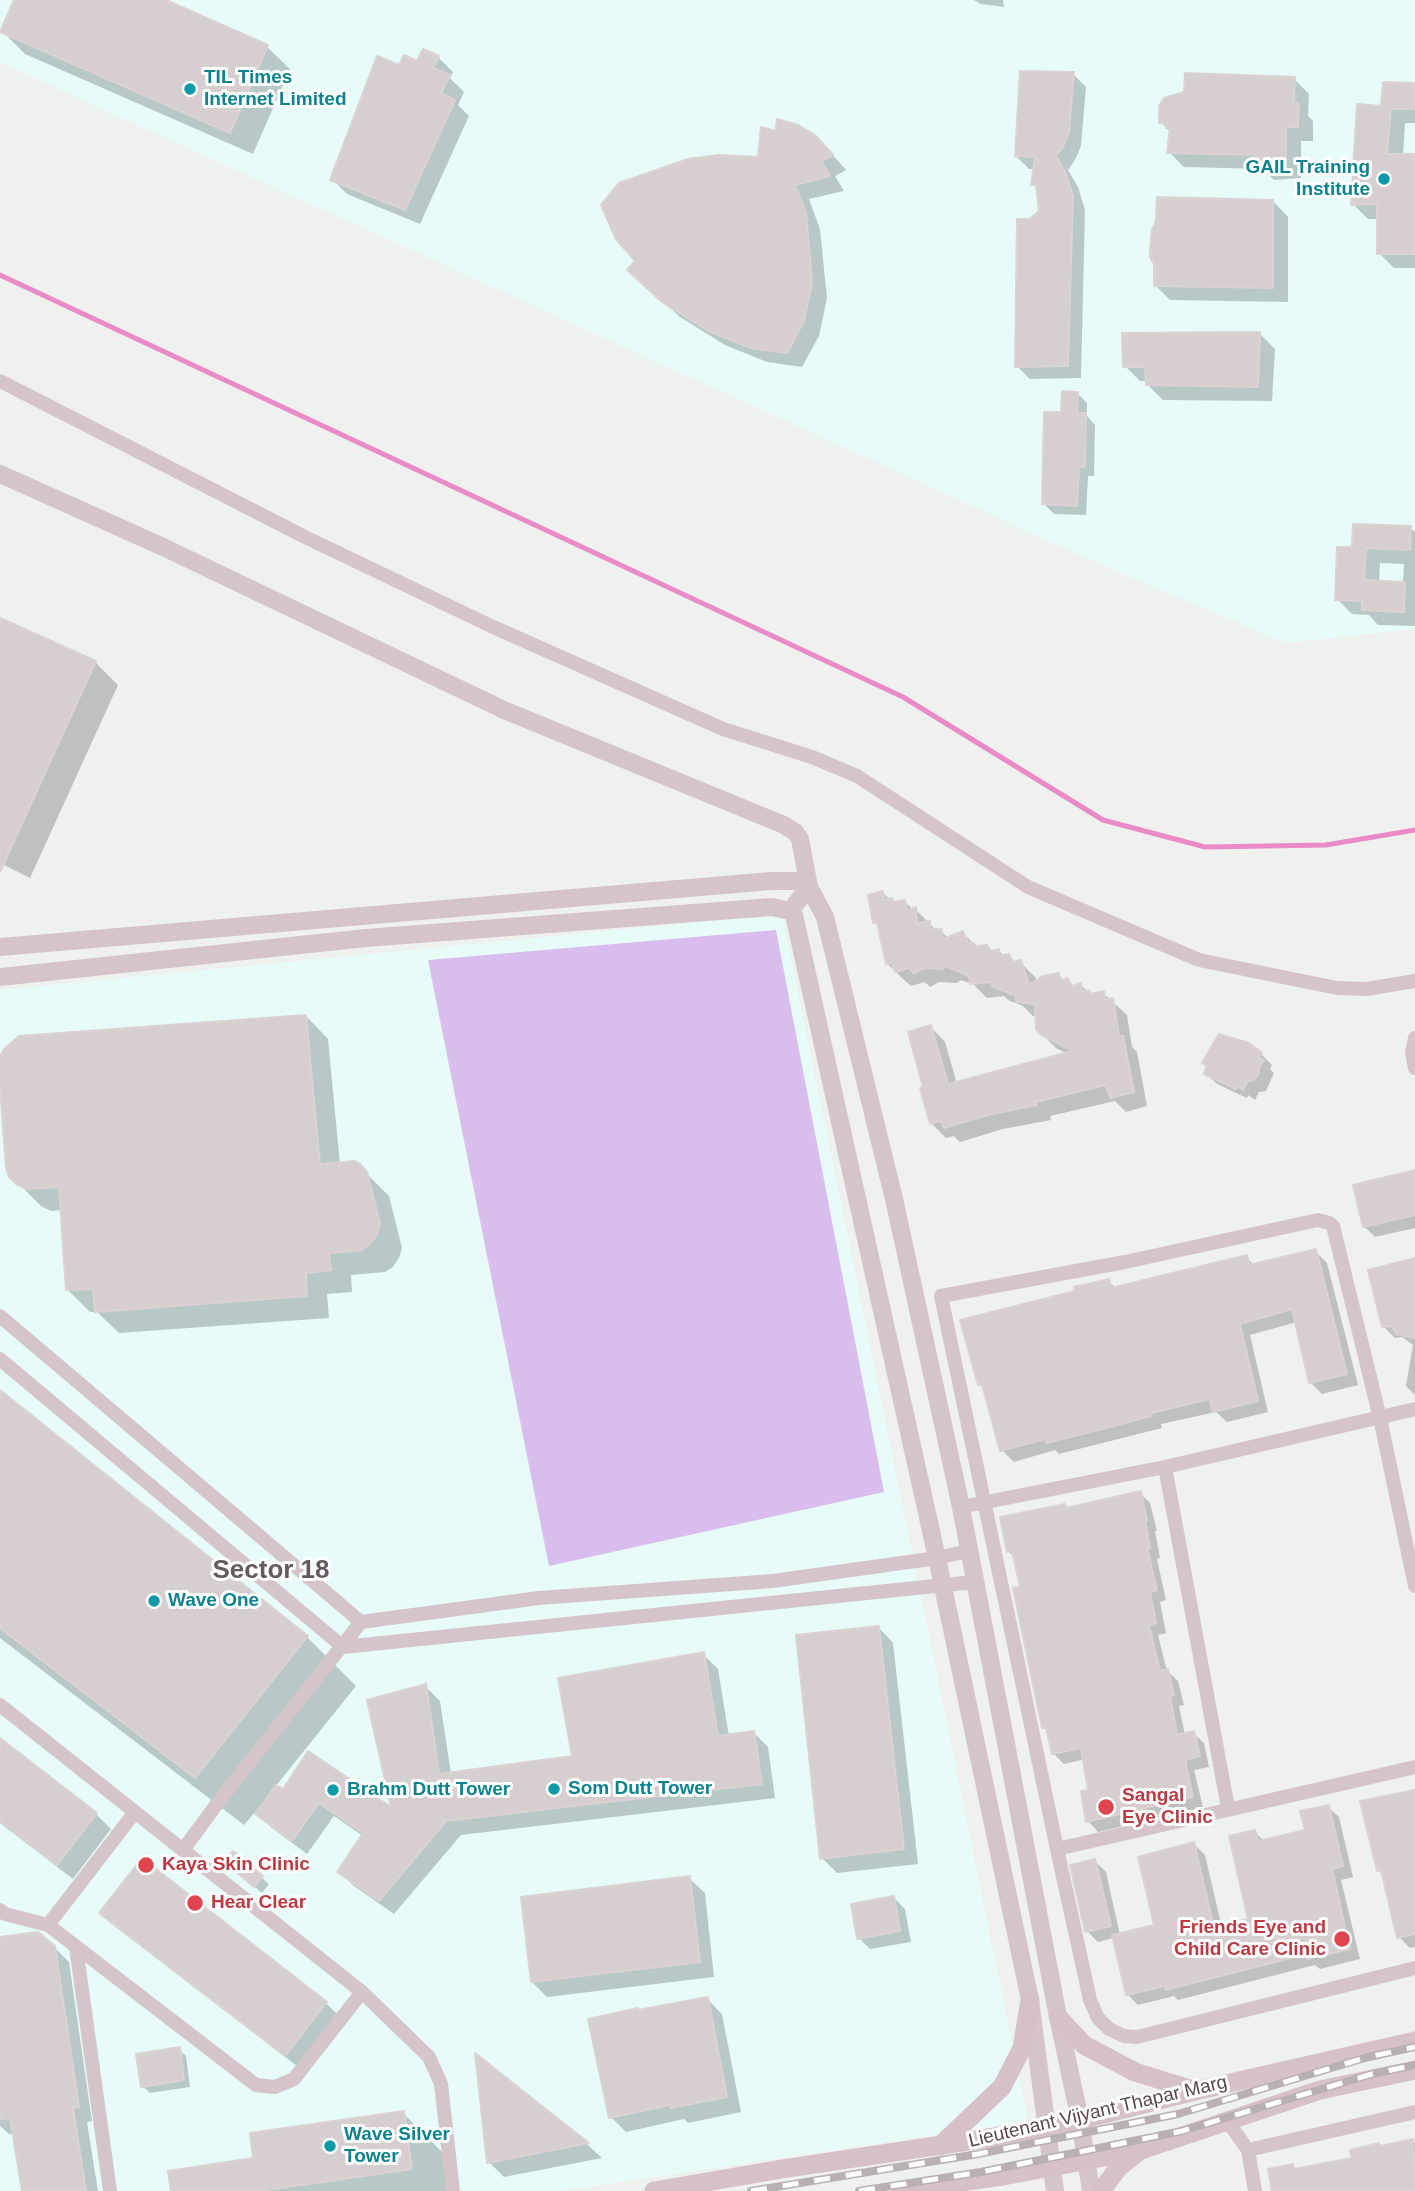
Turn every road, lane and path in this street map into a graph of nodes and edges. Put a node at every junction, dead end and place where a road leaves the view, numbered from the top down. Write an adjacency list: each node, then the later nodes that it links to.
1 (0, 381): 7 (street)
2 (0, 474): 3 (street)
3 (809, 887): 4 (street); 5 (street); 16 (street)
4 (790, 911): 6 (street); 18 (street)
5 (0, 947)
6 (0, 977)
7 (1415, 981)
8 (1415, 1038): 9 (street)
9 (1415, 1068)
10 (0, 1316): 22 (street)
11 (0, 1359): 23 (street)
12 (1415, 1409): 13 (street)
13 (1380, 1418): 14 (street); 15 (street); 21 (street)
14 (1165, 1467): 15 (street); 26 (street)
15 (984, 1503): 16 (street); 28 (street)
16 (961, 1507): 17 (street)
17 (968, 1552): 18 (street); 19 (street)
18 (937, 1558): 20 (street); 22 (street)
19 (974, 1581): 20 (street); 36 (street)
20 (943, 1586): 23 (street); 35 (street)
21 (1415, 1586)
22 (361, 1622): 23 (street)
23 (343, 1647): 29 (street)
24 (0, 1705): 27 (street)
25 (1415, 1767): 26 (street)
26 (1228, 1808): 28 (street)
27 (135, 1812): 29 (street); 31 (street)
28 (1057, 1849): 33 (street)
29 (183, 1850): 34 (street)
30 (2, 1912): 31 (street)
31 (48, 1925): 32 (street)
32 (76, 1947): 34 (street); 50 (street)
33 (1415, 1968)
34 (362, 1992): 51 (street)
35 (1030, 2000): 43 (street); 44 (main road)
36 (1058, 2017): 39 (main road); 41 (street)
37 (1415, 2041): 39 (main road, Lieutenant Vijyant Thapar Marg)
38 (1415, 2070): 42 (main road, Lieutenant Vijyant Thapar Marg)
39 (1195, 2091): 41 (main road, Lieutenant Vijyant Thapar Marg)
40 (1415, 2112): 46 (street)
41 (1080, 2120): 43 (main road, Lieutenant Vijyant Thapar Marg); 47 (street)
42 (1228, 2122): 45 (main road, Lieutenant Vijyant Thapar Marg); 46 (street)
43 (1046, 2127): 44 (main road, Lieutenant Vijyant Thapar Marg); 48 (street)
44 (939, 2147): 52 (main road, Lieutenant Vijyant Thapar Marg)
45 (1141, 2150): 47 (main road, Lieutenant Vijyant Thapar Marg); 57 (main road)
46 (1248, 2150): 58 (street)
47 (1086, 2159): 48 (main road, Lieutenant Vijyant Thapar Marg); 56 (street)
48 (1051, 2166): 49 (main road, Lieutenant Vijyant Thapar Marg); 55 (street)
49 (956, 2183): 53 (main road, Lieutenant Vijyant Thapar Marg); 54 (main road)
50 (110, 2191)
51 (453, 2191)
52 (654, 2191)
53 (899, 2191)
54 (981, 2191)
55 (1055, 2191)
56 (1091, 2191)
57 (1101, 2191)
58 (1255, 2191)

